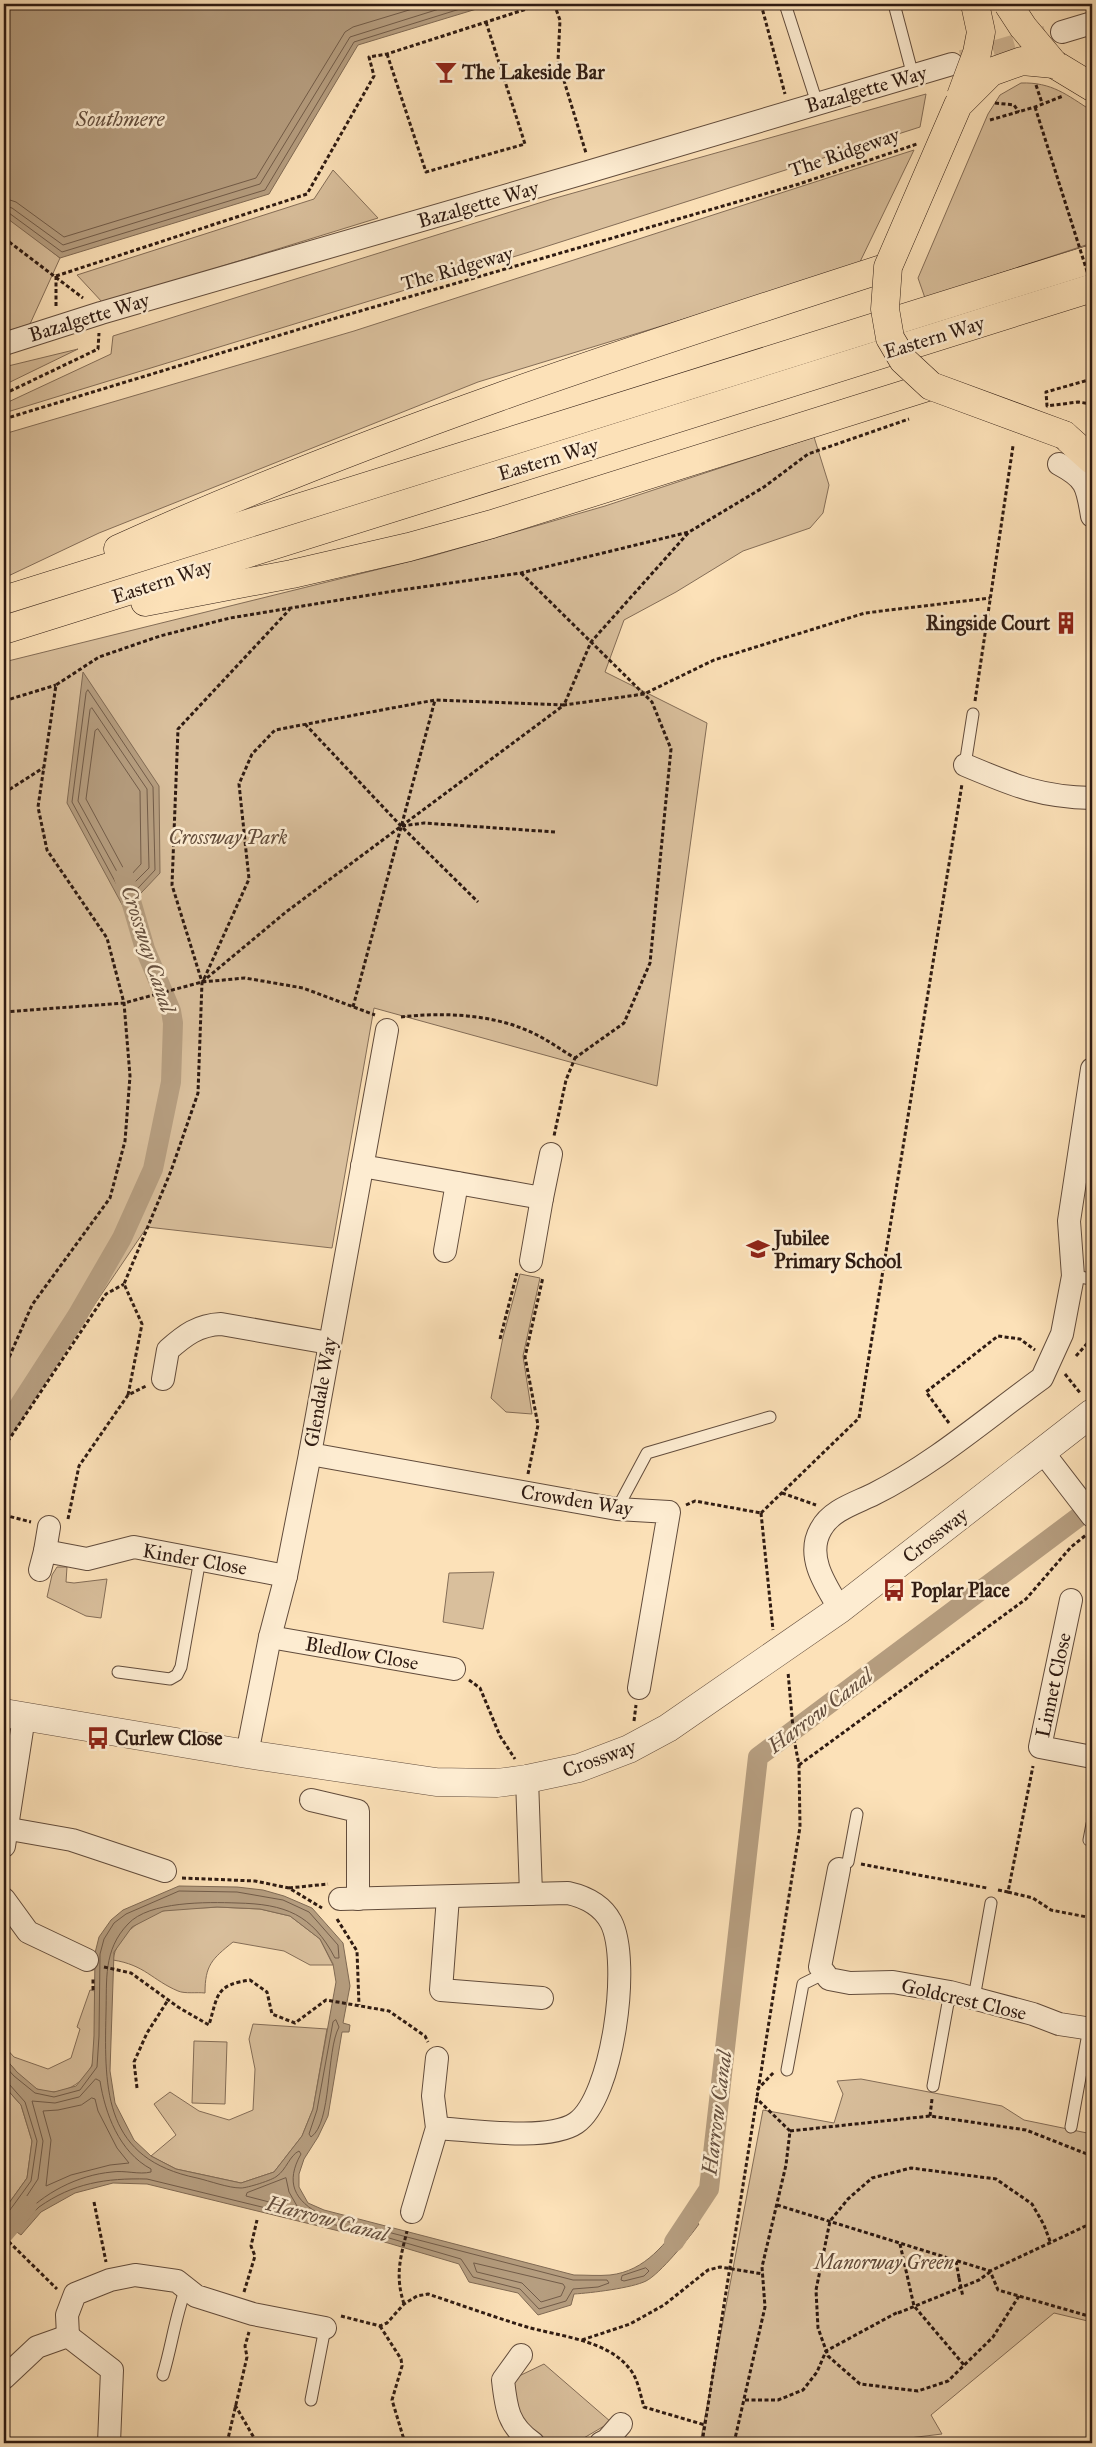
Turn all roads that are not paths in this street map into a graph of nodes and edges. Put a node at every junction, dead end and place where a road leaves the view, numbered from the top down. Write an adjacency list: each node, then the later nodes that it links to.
1 (785, 4): 11 (lane)
2 (894, 4): 9 (lane)
3 (975, 4): 12 (main road, bridge)
4 (1008, 4): 8 (main road, bridge)
5 (1089, 16): 6 (street)
6 (1062, 32)
7 (952, 64): 9 (street, Bazalgette Way)
8 (1044, 73): 10 (main road); 12 (main road, bridge)
9 (913, 76): 11 (street, Bazalgette Way)
10 (1092, 87)
11 (817, 103): 16 (street, Bazalgette Way)
12 (958, 105): 14 (main road, bridge)
13 (1092, 258): 23 (main road, Eastern Way)
14 (888, 267): 17 (main road, bridge); 23 (main road)
15 (1092, 287): 24 (main road, Eastern Way)
16 (4, 344)
17 (931, 386): 18 (main road, bridge); 24 (main road)
18 (1064, 434): 19 (main road); 20 (main road)
19 (1092, 438)
20 (1092, 460)
21 (1059, 464): 22 (street)
22 (1092, 516)
23 (7, 599)
24 (12, 628)
25 (973, 714): 26 (lane)
26 (965, 765): 27 (street)
27 (1092, 798)
28 (388, 1021): 31 (street, Glendale Way)
29 (1092, 1069): 36 (street)
30 (550, 1154): 33 (street)
31 (362, 1166): 32 (street); 37 (street, Glendale Way)
32 (457, 1183): 33 (street); 34 (street)
33 (542, 1198): 35 (street)
34 (445, 1251)
35 (531, 1267)
36 (1083, 1277): 49 (street)
37 (329, 1343): 38 (street); 42 (street, Glendale Way)
38 (163, 1379)
39 (1087, 1404): 41 (street, Crossway)
40 (770, 1416): 43 (lane)
41 (1042, 1451): 44 (street); 49 (street, Crossway)
42 (310, 1454): 43 (street, Crowden Way); 47 (street, Glendale Way)
43 (617, 1509): 53 (street, Crowden Way)
44 (1092, 1516)
45 (59, 1523): 46 (street, Kinder Close)
46 (200, 1559): 47 (street, Kinder Close); 52 (lane)
47 (286, 1576): 50 (street, Glendale Way)
48 (1071, 1600): 56 (street, Linnet Close)
49 (840, 1609): 57 (street, Crossway)
50 (270, 1637): 51 (street, Bledlow Close); 55 (street, Glendale Way)
51 (454, 1669)
52 (118, 1672)
53 (640, 1688)
54 (14, 1715): 55 (street, Crossway); 61 (street)
55 (248, 1754): 57 (street, Crossway)
56 (1092, 1757)
57 (522, 1770): 65 (street)
58 (311, 1800): 66 (street)
59 (857, 1814): 63 (lane)
60 (1092, 1824): 62 (lane)
61 (5, 1834): 64 (street)
62 (1092, 1841)
63 (843, 1865): 70 (street)
64 (171, 1875)
65 (531, 1894): 66 (street); 79 (street)
66 (448, 1897): 72 (street)
67 (4, 1900): 69 (street)
68 (991, 1902): 73 (lane)
69 (93, 1967)
70 (825, 1973): 71 (street, Goldcrest Close); 76 (lane)
71 (950, 1992): 73 (street, Goldcrest Close); 77 (lane)
72 (542, 1998)
73 (974, 1998): 74 (street, Goldcrest Close)
74 (1091, 2028): 78 (lane)
75 (437, 2058): 79 (street)
76 (787, 2070)
77 (933, 2086)
78 (1071, 2127)
79 (437, 2128): 80 (street)
80 (412, 2212)
81 (186, 2288): 82 (street); 83 (street); 85 (lane)
82 (325, 2328): 87 (lane)
83 (68, 2336): 86 (street); 89 (street)
84 (521, 2355): 90 (street)
85 (163, 2375)
86 (4, 2378)
87 (311, 2400)
88 (621, 2424): 91 (street)
89 (109, 2443)
90 (533, 2443)
91 (601, 2443)

